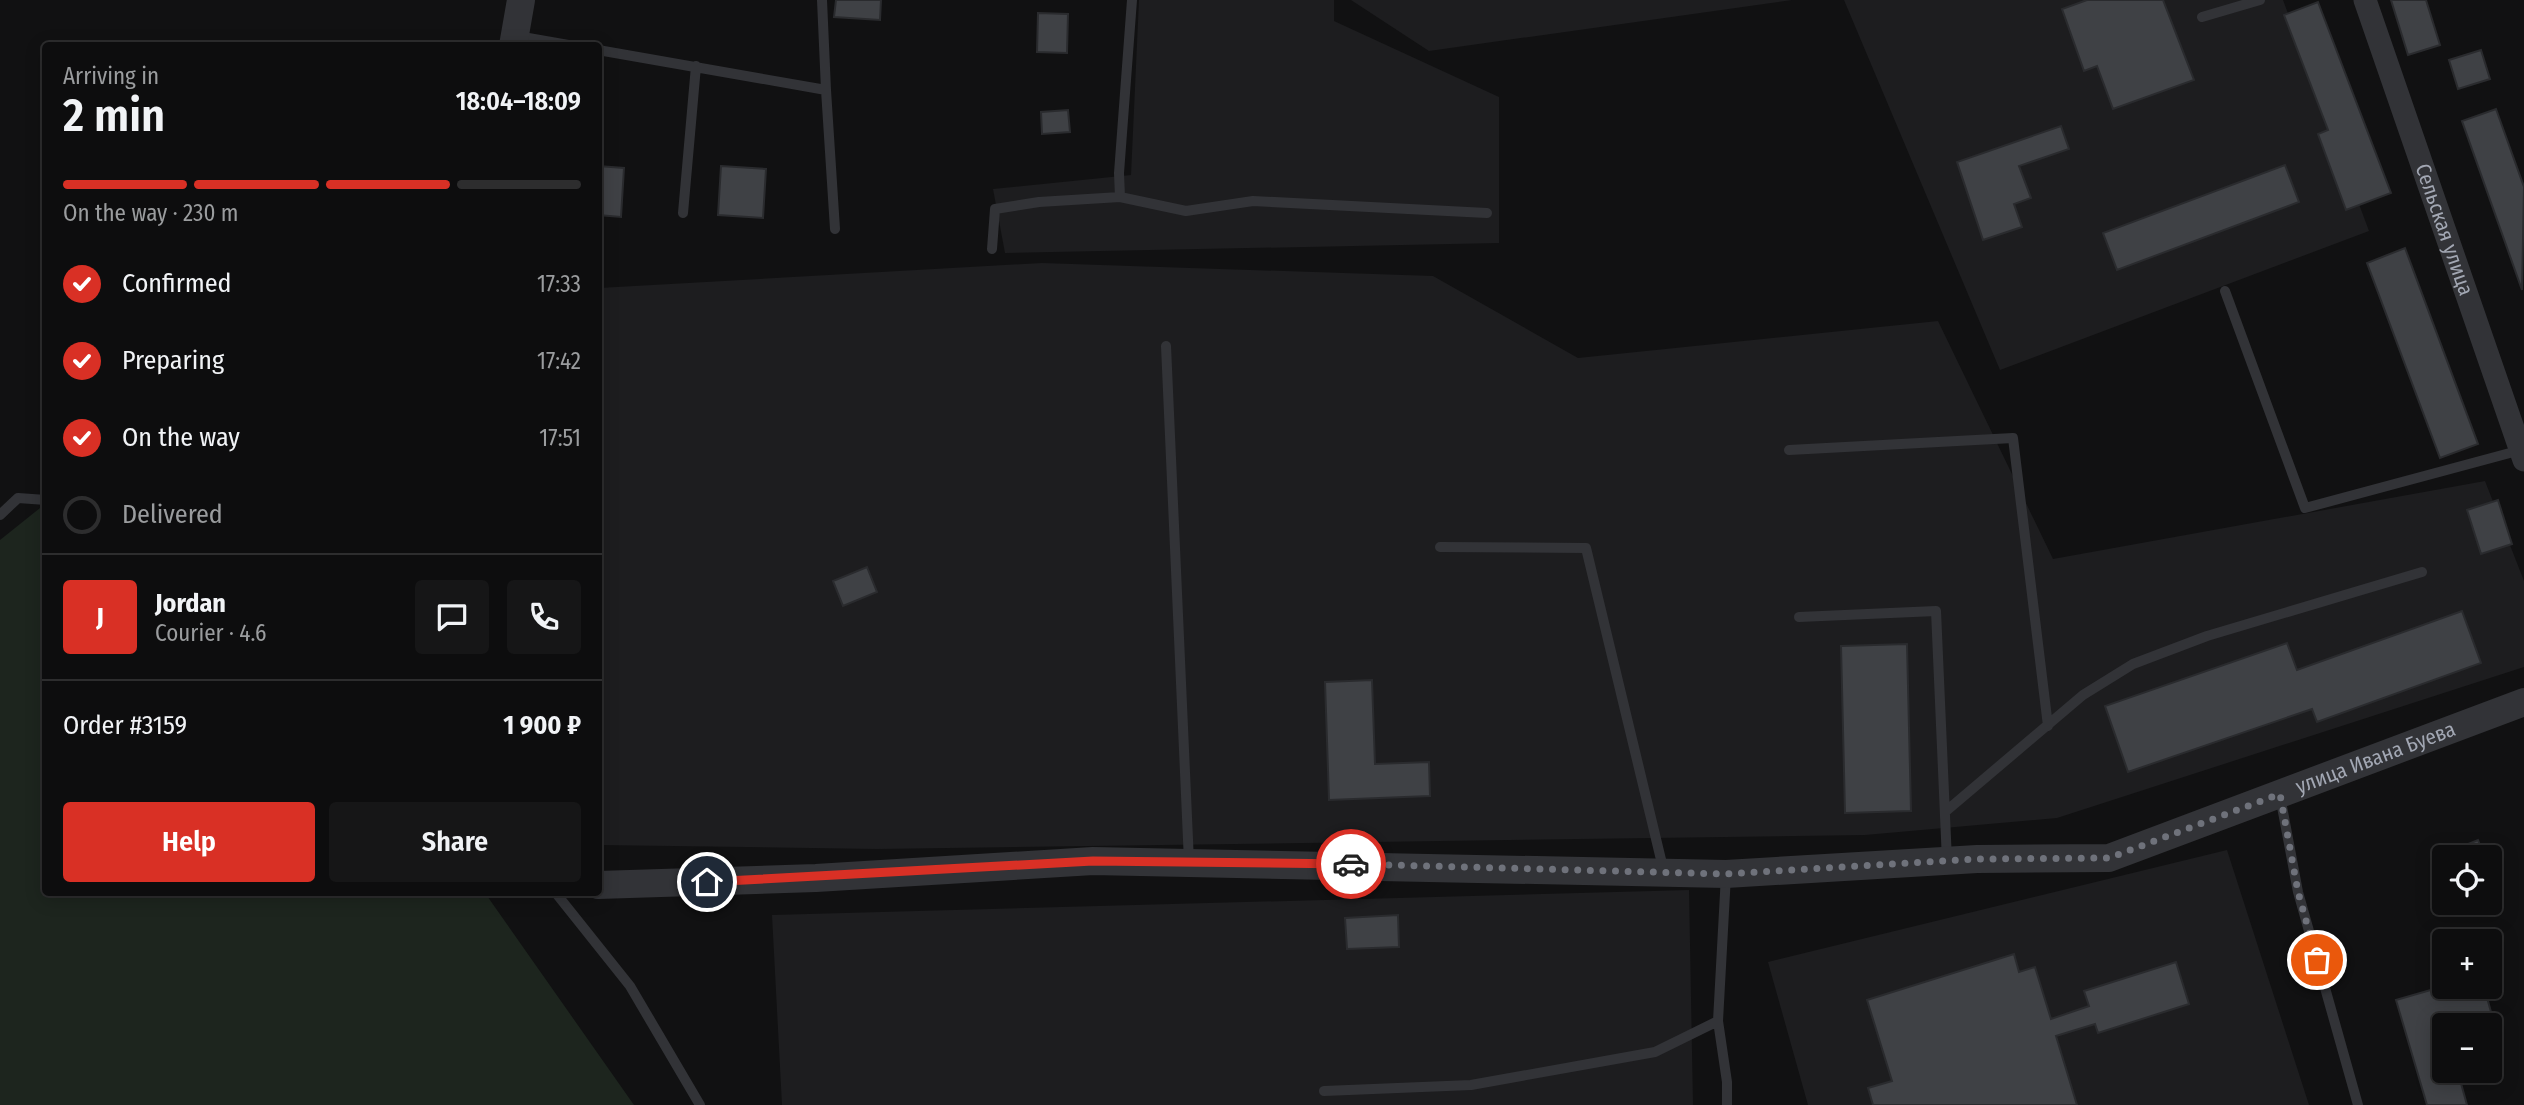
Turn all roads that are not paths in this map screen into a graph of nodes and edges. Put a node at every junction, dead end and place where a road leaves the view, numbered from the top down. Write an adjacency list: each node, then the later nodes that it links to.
1 (521, 0): 7 (street)
2 (822, 0): 10 (lane)
3 (1132, 0): 11 (lane)
4 (2260, 0): 6 (lane)
5 (2365, 0): 19 (street, Сельская улица)
6 (2202, 17)
7 (514, 41)
8 (602, 51): 9 (lane)
9 (696, 66): 10 (lane); 12 (lane)
10 (826, 90): 14 (lane)
11 (1120, 197): 13 (lane); 15 (lane)
12 (683, 213)
13 (1487, 213)
14 (835, 229)
15 (992, 248)
16 (2225, 291): 19 (lane)
17 (1166, 346): 30 (lane)
18 (1789, 450): 26 (lane)
19 (2522, 455)
20 (42, 500): 21 (lane)
21 (0, 515)
22 (1440, 547): 31 (lane)
23 (2422, 572): 26 (lane)
24 (1799, 617): 28 (lane)
25 (2524, 702): 27 (street, улица Ивана Буева)
26 (2048, 726): 28 (lane)
27 (2280, 794): 29 (street, улица Ивана Буева); 39 (lane)
28 (1945, 811): 29 (lane)
29 (1947, 861): 32 (street, улица Ивана Буева)
30 (1189, 862): 31 (street, улица Ивана Буева); 33 (street, улица Ивана Буева)
31 (1664, 872): 32 (street, улица Ивана Буева)
32 (1726, 874): 35 (lane)
33 (602, 885)
34 (558, 896): 37 (lane)
35 (1718, 1021): 36 (lane); 38 (lane)
36 (1324, 1091)
37 (701, 1105)
38 (1727, 1105)
39 (2358, 1105)

